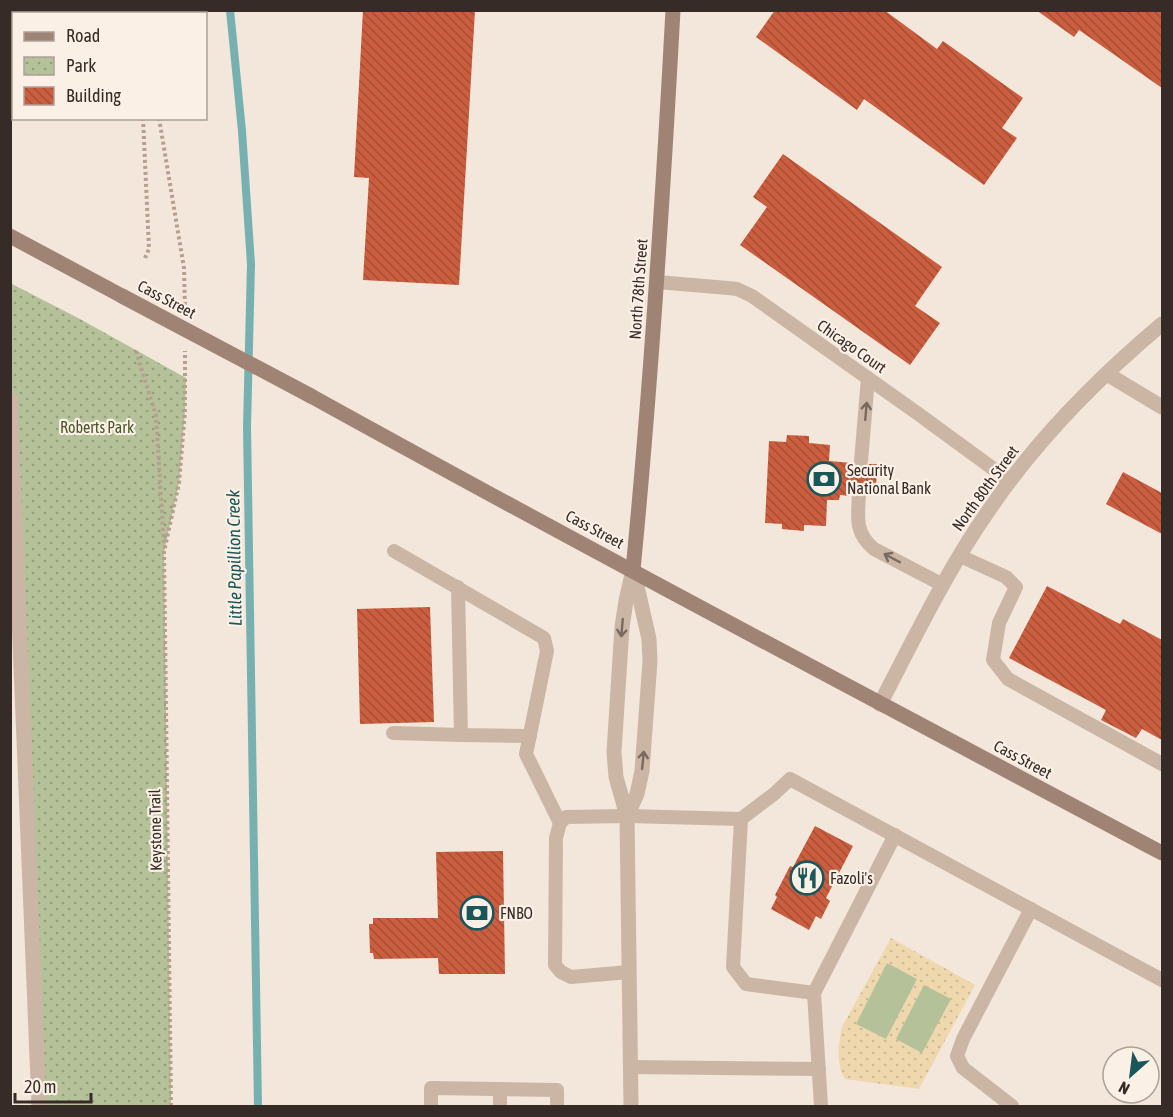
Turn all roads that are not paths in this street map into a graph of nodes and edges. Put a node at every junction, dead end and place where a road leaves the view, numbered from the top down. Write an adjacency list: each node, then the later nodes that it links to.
1 (673, 10): 3 (main road, North 78th Street)
2 (10, 236): 14 (main road, Cass Street, bridge)
3 (657, 282): 6 (lane, Chicago Court); 14 (main road, North 78th Street)
4 (1162, 324): 5 (street, North 80th Street)
5 (1107, 374): 8 (street); 10 (street, North 80th Street)
6 (868, 378): 9 (lane, one-way to 6); 10 (lane, Chicago Court)
7 (10, 399): 34 (street)
8 (1162, 407)
9 (861, 461)
10 (1010, 481): 13 (street, North 80th Street)
11 (859, 494): 15 (lane, one-way to 11)
12 (394, 551): 16 (lane)
13 (960, 556): 15 (street, North 80th Street); 21 (lane)
14 (633, 570): 17 (main road, Cass Street); 22 (street, one-way to 22); 22 (street, one-way to 14)
15 (943, 585): 17 (street, North 80th Street)
16 (458, 587): 19 (lane); 20 (lane)
17 (880, 704): 26 (main road, Cass Street)
18 (393, 733): 19 (lane)
19 (461, 735): 20 (lane)
20 (530, 736): 24 (lane)
21 (1162, 764)
22 (627, 816): 23 (lane); 24 (lane); 28 (street)
23 (741, 819): 25 (lane); 30 (lane)
24 (560, 823): 28 (lane)
25 (895, 835): 27 (lane); 30 (lane)
26 (1162, 853)
27 (1031, 909): 29 (lane); 40 (lane)
28 (629, 972): 31 (street)
29 (1162, 980)
30 (814, 993): 32 (lane)
31 (630, 1067): 32 (lane); 38 (street)
32 (819, 1069): 39 (lane)
33 (500, 1089): 35 (lane); 36 (lane); 37 (lane)
34 (39, 1107)
35 (431, 1107)
36 (500, 1107)
37 (557, 1107)
38 (631, 1107)
39 (821, 1107)
40 (1012, 1107)

